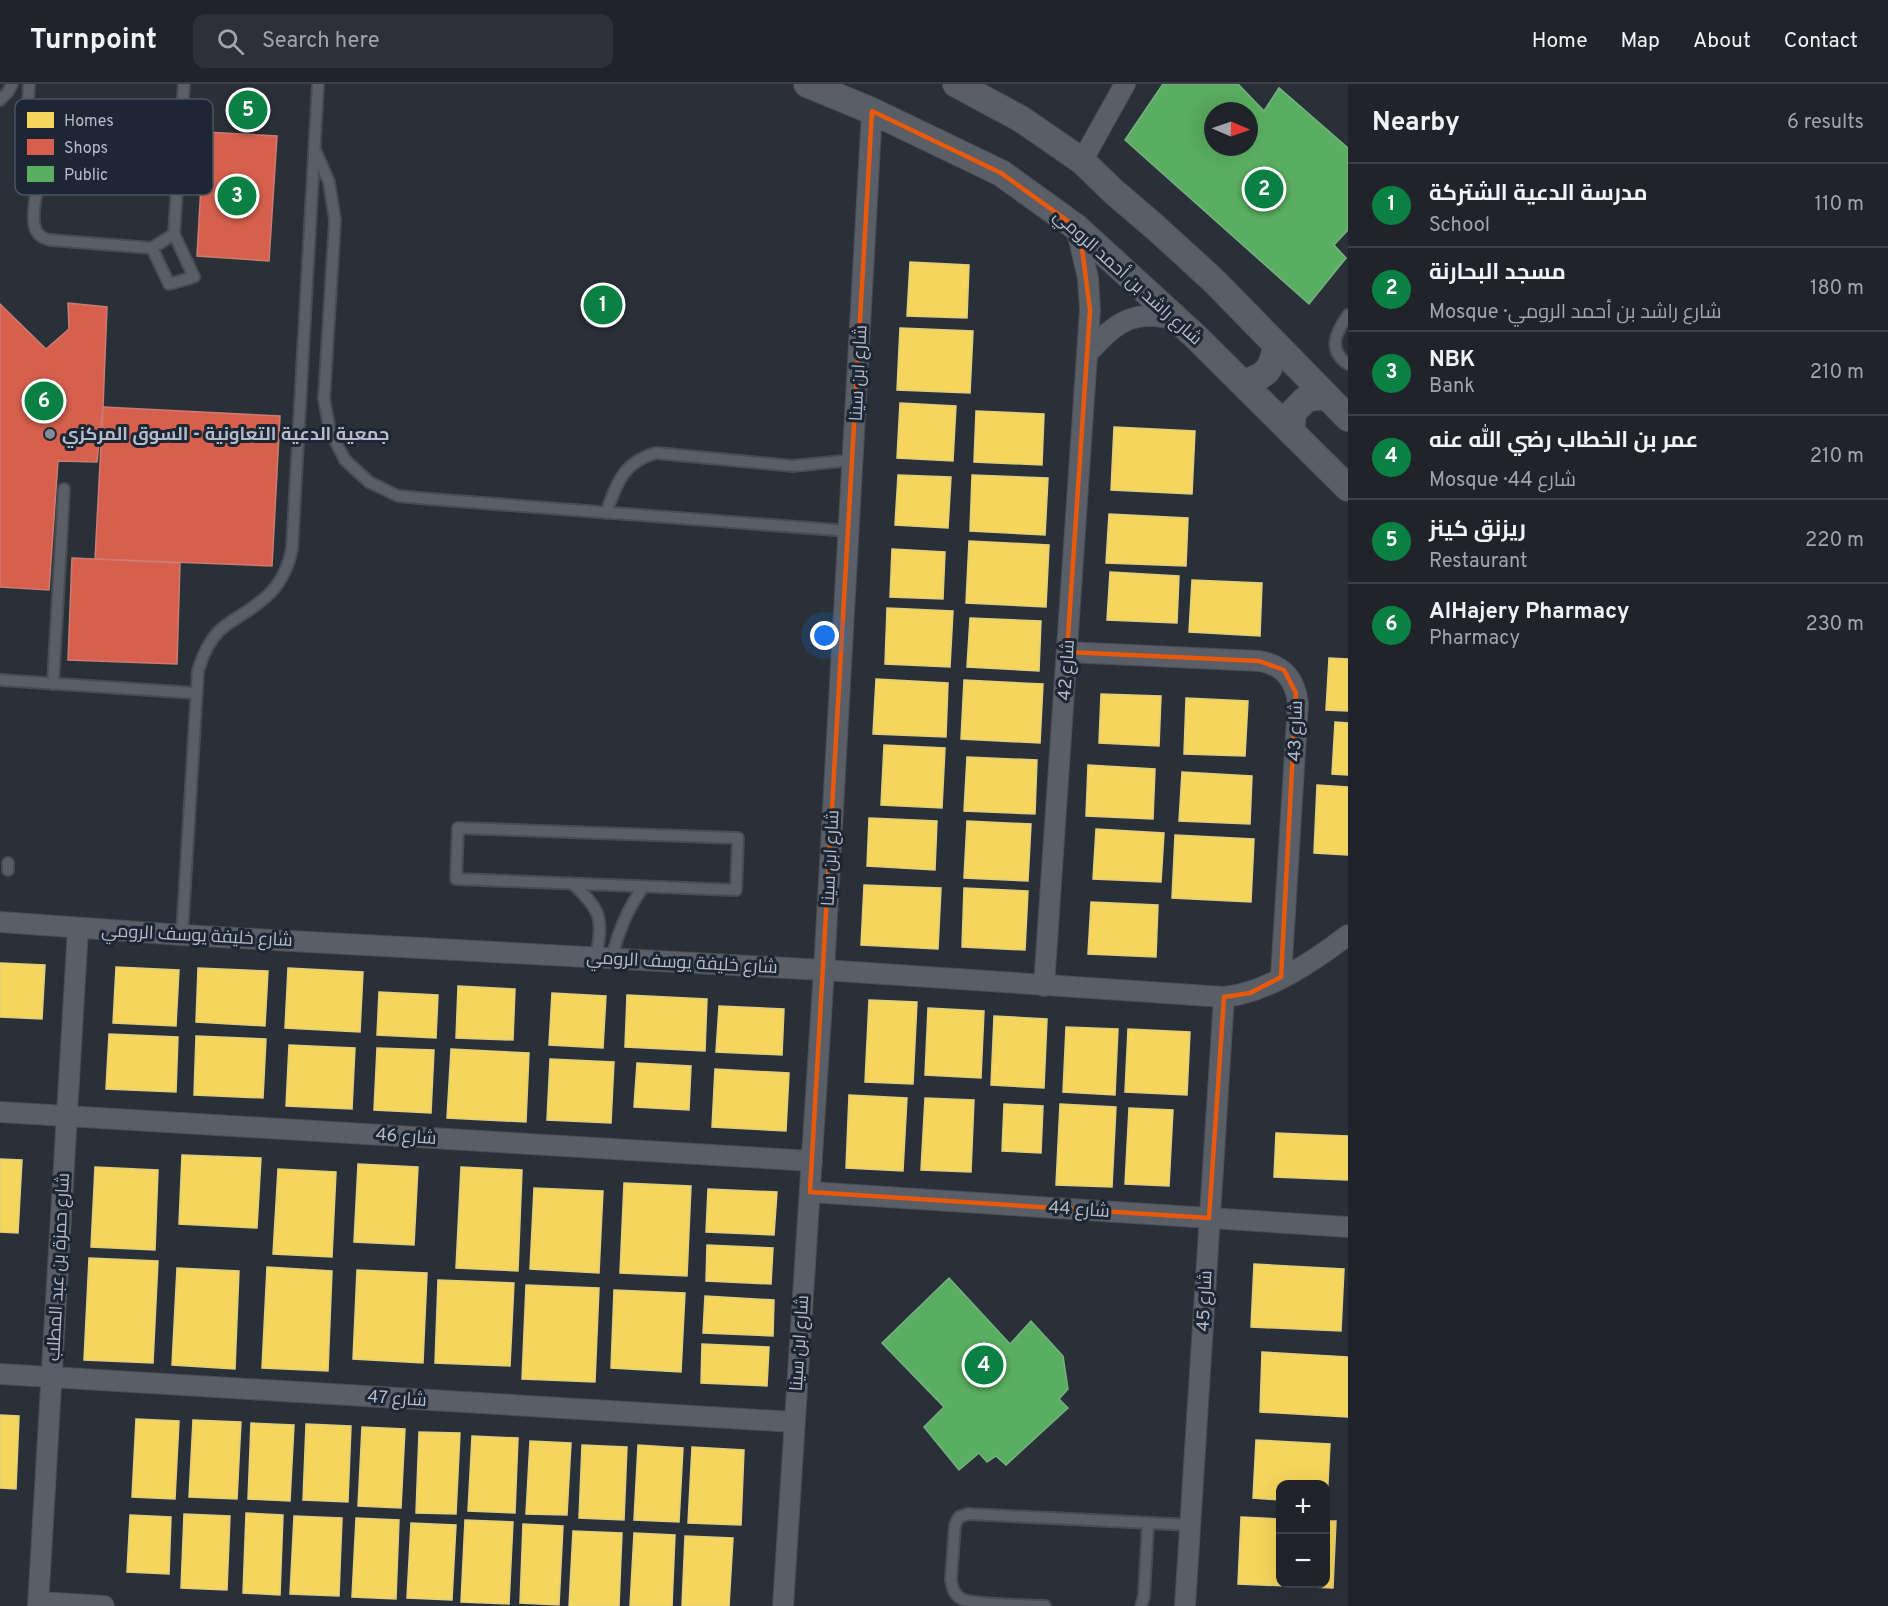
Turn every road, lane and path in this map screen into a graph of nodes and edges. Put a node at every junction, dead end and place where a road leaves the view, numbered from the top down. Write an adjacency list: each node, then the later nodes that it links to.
1 (12, 84): 10 (lane)
2 (29, 84): 8 (lane)
3 (184, 84): 9 (lane)
4 (318, 84): 12 (lane)
5 (807, 84): 11 (street, شارع راشد بن أحمد الرومي)
6 (956, 84): 13 (street)
7 (1125, 84): 13 (street)
8 (28, 99)
9 (183, 99)
10 (0, 100)
11 (872, 111): 16 (street, شارع راشد بن أحمد الرومي); 28 (street, شارع ابن سينا)
12 (314, 150): 31 (lane); 36 (lane)
13 (1082, 161): 21 (street)
14 (36, 195): 18 (lane)
15 (176, 195): 17 (lane)
16 (1077, 227): 20 (street, شارع راشد بن أحمد الرومي); 22 (street, شارع 42)
17 (174, 234): 18 (lane); 18 (lane)
18 (152, 248)
19 (1348, 315): 23 (lane)
20 (1180, 321): 22 (street); 24 (street, شارع راشد بن أحمد الرومي)
21 (1276, 345): 24 (street); 25 (street)
22 (1087, 354): 33 (street, شارع 42)
23 (1348, 364)
24 (1243, 383): 27 (street, شارع راشد بن أحمد الرومي)
25 (1326, 396): 26 (street); 27 (street)
26 (1348, 418)
27 (1291, 432): 30 (street, شارع راشد بن أحمد الرومي)
28 (853, 460): 31 (lane); 32 (street, شارع ابن سينا)
29 (64, 489): 35 (lane)
30 (1348, 489)
31 (606, 513): 32 (lane)
32 (849, 531): 44 (street, شارع ابن سينا)
33 (1067, 652): 45 (street, شارع 43); 46 (street, شارع 42)
34 (0, 680): 35 (lane)
35 (53, 684): 36 (lane)
36 (195, 693): 41 (lane)
37 (574, 885): 38 (lane); 38 (lane); 43 (lane)
38 (643, 887): 43 (lane)
39 (0, 922): 40 (street, شارع خليفة يوسف الرومي)
40 (78, 928): 41 (street, شارع خليفة يوسف الرومي); 49 (street, شارع حمزة بن عبد المطلب)
41 (182, 935): 43 (street, شارع خليفة يوسف الرومي)
42 (1348, 935): 45 (street, شارع خليفة يوسف الرومي)
43 (604, 957): 44 (street, شارع خليفة يوسف الرومي)
44 (824, 970): 46 (street, شارع خليفة يوسف الرومي); 50 (street, شارع ابن سينا)
45 (1281, 977): 47 (street, شارع خليفة يوسف الرومي)
46 (1044, 986): 47 (street, شارع خليفة يوسف الرومي)
47 (1224, 997): 52 (street, شارع 45)
48 (0, 1112): 49 (street, شارع 46)
49 (67, 1115): 50 (street, شارع 46); 55 (street, شارع حمزة بن عبد المطلب)
50 (812, 1161): 51 (street, شارع ابن سينا)
51 (810, 1192): 52 (street, شارع 44); 56 (street, شارع ابن سينا)
52 (1209, 1218): 53 (street, شارع 44); 58 (street, شارع 45)
53 (1348, 1227)
54 (0, 1374): 55 (street, شارع 47)
55 (52, 1377): 56 (street, شارع 47); 59 (street, شارع حمزة بن عبد المطلب)
56 (794, 1422): 61 (street, شارع ابن سينا)
57 (1148, 1524): 58 (lane); 62 (lane); 63 (lane)
58 (1191, 1525): 64 (street, شارع 45)
59 (38, 1604): 60 (street)
60 (104, 1606)
61 (783, 1606)
62 (1045, 1606)
63 (1141, 1606)
64 (1185, 1606)

